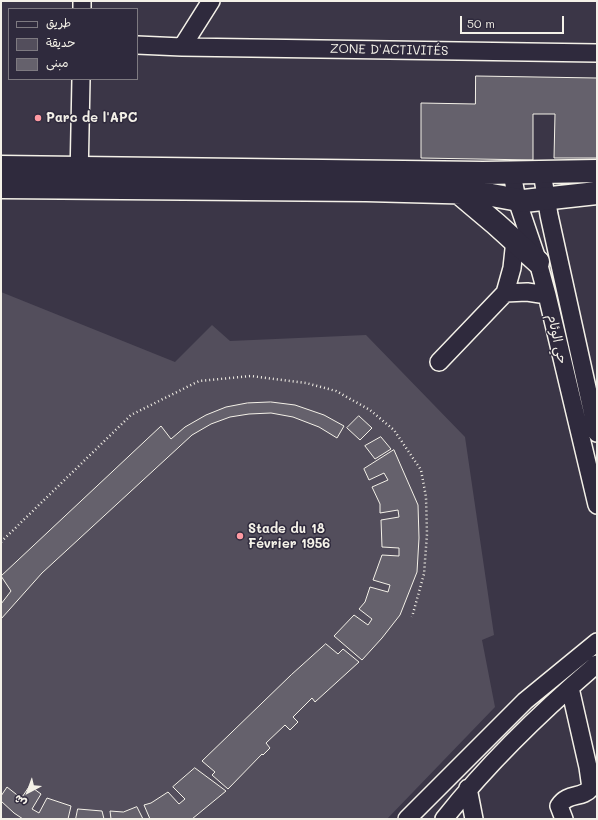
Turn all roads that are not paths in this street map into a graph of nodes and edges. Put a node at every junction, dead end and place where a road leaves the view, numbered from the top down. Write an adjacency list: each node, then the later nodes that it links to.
1 (211, 1): 3 (street)
2 (138, 45): 3 (street, ZONE D'ACTIVITÉS)
3 (182, 47): 4 (street, ZONE D'ACTIVITÉS)
4 (597, 53)
5 (81, 80): 10 (street)
6 (1, 168): 10 (main road)
7 (597, 171): 8 (main road)
8 (542, 172): 9 (main road); 14 (street, حي الوئام)
9 (512, 173): 10 (main road); 15 (street, حي الوئام)
10 (79, 178): 11 (main road); 12 (main road)
11 (1, 188)
12 (458, 192): 15 (main road); 16 (main road)
13 (597, 193): 14 (main road)
14 (546, 199): 15 (main road); 18 (street, حي الوئام)
15 (517, 200): 17 (street, حي الوئام)
16 (515, 240): 17 (main road); 19 (street)
17 (540, 267): 18 (street); 20 (street, حي الوئام)
18 (562, 269): 22 (street, حي الوئام)
19 (505, 293): 20 (street); 21 (street)
20 (547, 295): 23 (street, حي الوئام)
21 (439, 362)
22 (597, 433)
23 (597, 505)
24 (597, 642): 29 (street)
25 (597, 664): 26 (street)
26 (570, 688): 27 (street); 28 (street)
27 (592, 766): 32 (street)
28 (468, 788): 30 (street); 31 (street)
29 (407, 819)
30 (444, 819)
31 (474, 819)
32 (564, 819)

